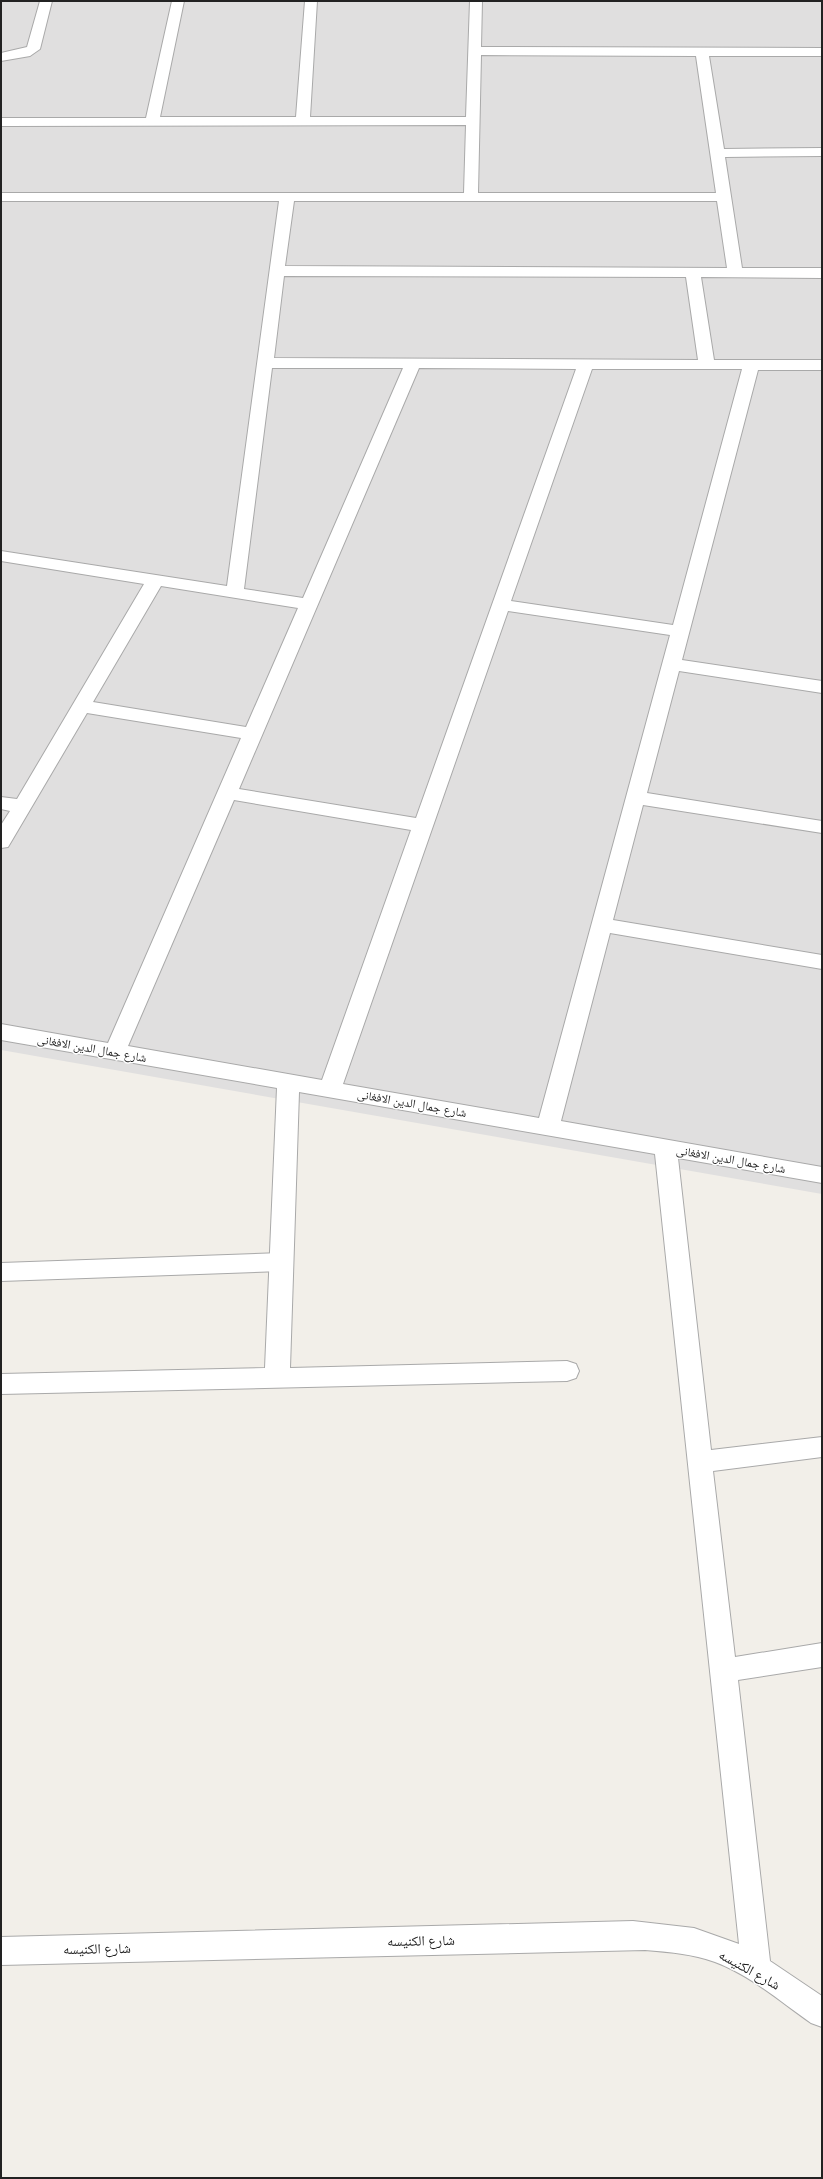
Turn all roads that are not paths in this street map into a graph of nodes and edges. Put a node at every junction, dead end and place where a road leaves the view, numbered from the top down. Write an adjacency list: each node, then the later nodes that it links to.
1 (46, 1): 8 (street)
2 (178, 1): 12 (street)
3 (311, 1): 9 (street)
4 (476, 1): 5 (street)
5 (475, 51): 6 (street); 10 (street)
6 (702, 52): 7 (street); 13 (street)
7 (822, 52)
8 (1, 57)
9 (303, 121): 10 (street); 12 (street)
10 (474, 121): 17 (street)
11 (1, 122): 12 (street)
12 (152, 122)
13 (716, 152): 14 (street); 18 (street)
14 (822, 152)
15 (1, 197): 16 (street)
16 (287, 197): 17 (street); 19 (street)
17 (471, 197): 18 (street)
18 (723, 197): 21 (street)
19 (277, 270): 20 (street); 23 (street)
20 (693, 272): 21 (street); 26 (street)
21 (735, 272): 22 (street)
22 (822, 273)
23 (266, 363): 24 (street); 31 (street)
24 (413, 364): 25 (street); 32 (street)
25 (586, 364): 26 (street); 33 (street)
26 (707, 364): 27 (street)
27 (751, 365): 28 (street); 34 (street)
28 (822, 365)
29 (1, 556): 30 (street)
30 (156, 579): 31 (street); 37 (street)
31 (235, 591): 32 (street)
32 (308, 604): 38 (street)
33 (501, 605): 34 (street); 43 (street)
34 (680, 631): 35 (street)
35 (671, 664): 36 (street); 40 (street)
36 (822, 687)
37 (81, 706): 38 (street); 42 (street)
38 (253, 734): 39 (street)
39 (228, 793): 43 (street); 49 (street)
40 (636, 798): 44 (street); 46 (street)
41 (1, 803): 42 (street)
42 (22, 806): 45 (street)
43 (423, 826): 51 (street)
44 (822, 827)
45 (1, 842)
46 (601, 925): 47 (street); 52 (street)
47 (822, 962)
48 (1, 1032): 49 (street, شارع جمال الدين الافغانى)
49 (116, 1052): 50 (street, شارع جمال الدين الافغانى)
50 (288, 1082): 51 (street, شارع جمال الدين الافغانى); 55 (street)
51 (330, 1089): 52 (street, شارع جمال الدين الافغانى)
52 (548, 1127): 53 (street, شارع جمال الدين الافغانى)
53 (665, 1147): 54 (street, شارع جمال الدين الافغانى); 61 (street)
54 (822, 1175)
55 (281, 1262): 56 (street); 58 (street)
56 (1, 1272)
57 (567, 1371): 58 (street)
58 (277, 1378): 59 (street)
59 (1, 1384)
60 (822, 1447): 61 (street)
61 (701, 1462): 63 (street)
62 (822, 1655): 63 (street)
63 (723, 1671): 65 (street)
64 (1, 1951): 65 (street, شارع الكنيسه)
65 (756, 1969): 66 (street, شارع الكنيسه)
66 (822, 2013)

